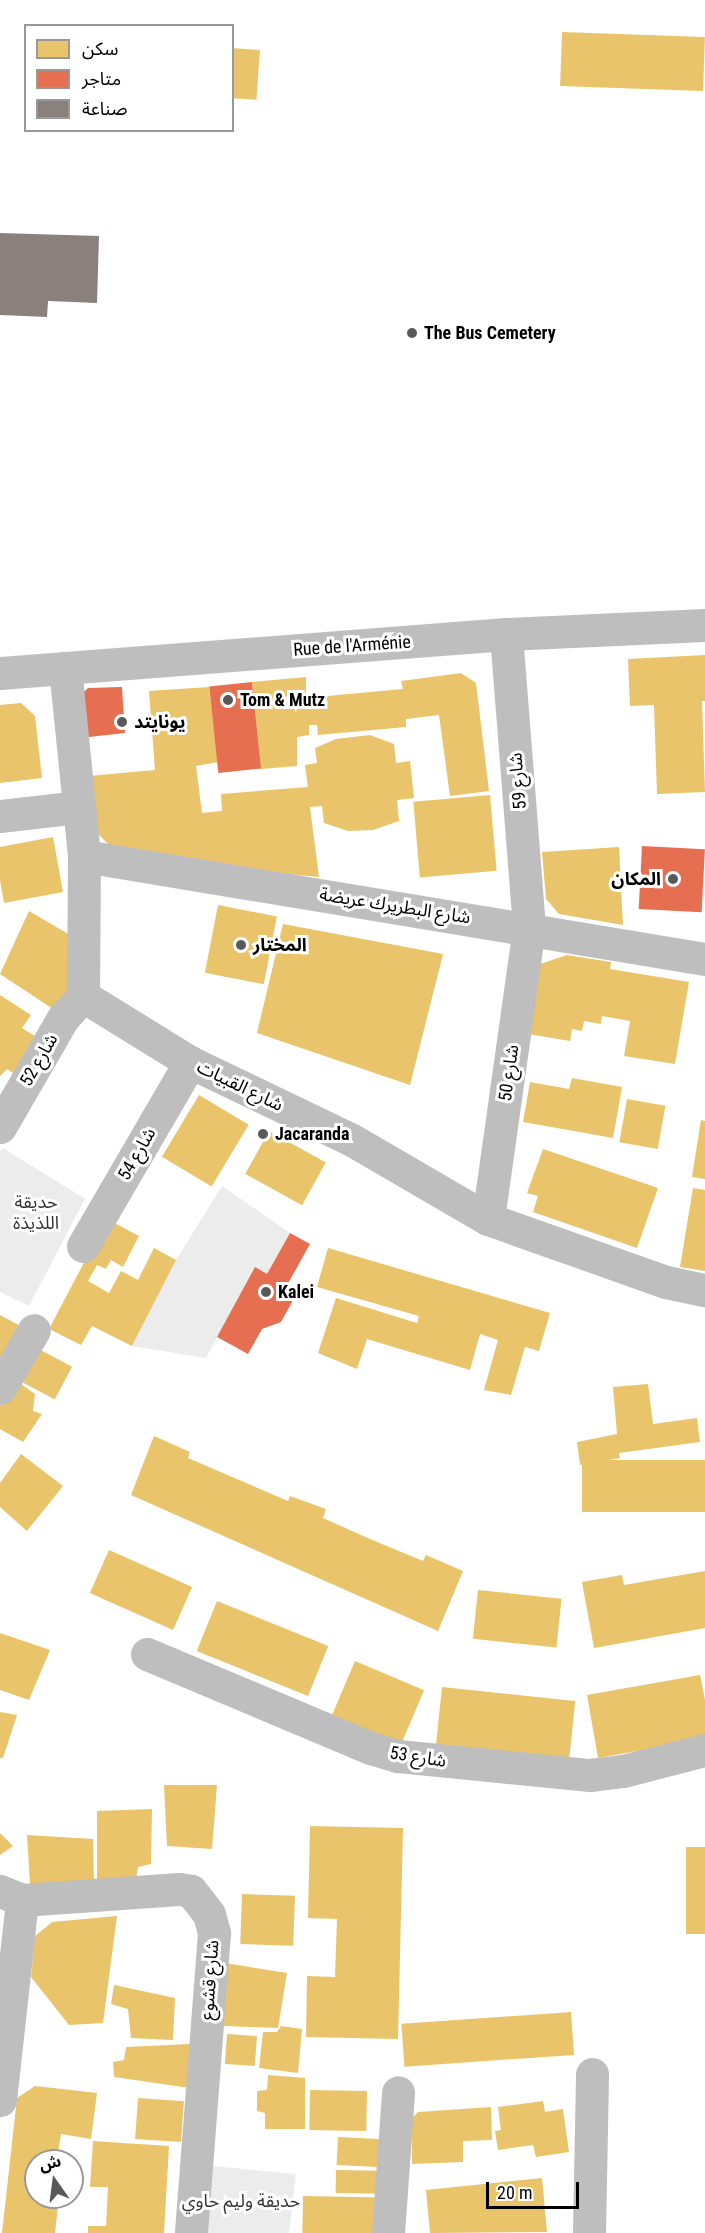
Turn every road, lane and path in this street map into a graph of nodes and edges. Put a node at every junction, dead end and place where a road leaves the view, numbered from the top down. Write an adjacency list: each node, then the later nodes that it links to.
1 (705, 625): 2 (street, Rue de l'Arménie)
2 (506, 634): 3 (street, Rue de l'Arménie); 8 (street, شارع 59)
3 (65, 668): 4 (street, Rue de l'Arménie); 5 (street)
4 (0, 673)
5 (79, 807): 6 (street); 7 (street)
6 (0, 816)
7 (84, 856): 8 (street, شارع البطريرك عريضة); 10 (street)
8 (529, 927): 9 (street, شارع البطريرك عريضة); 14 (street, شارع 50)
9 (705, 958)
10 (83, 996): 11 (street, شارع القبيات); 12 (street, شارع 52)
11 (190, 1062): 14 (street, شارع القبيات); 15 (street, شارع 54)
12 (10, 1088): 13 (street, شارع 52)
13 (0, 1127)
14 (488, 1219): 16 (street, شارع القبيات)
15 (83, 1246)
16 (705, 1290)
17 (34, 1330): 18 (street)
18 (0, 1388)
19 (147, 1654): 20 (street, شارع 53)
20 (705, 1750)
21 (11, 1896): 24 (street); 25 (street, شارع قشوع)
22 (592, 2074): 27 (street)
23 (398, 2092): 26 (street)
24 (0, 2100)
25 (191, 2233)
26 (388, 2233)
27 (589, 2233)

